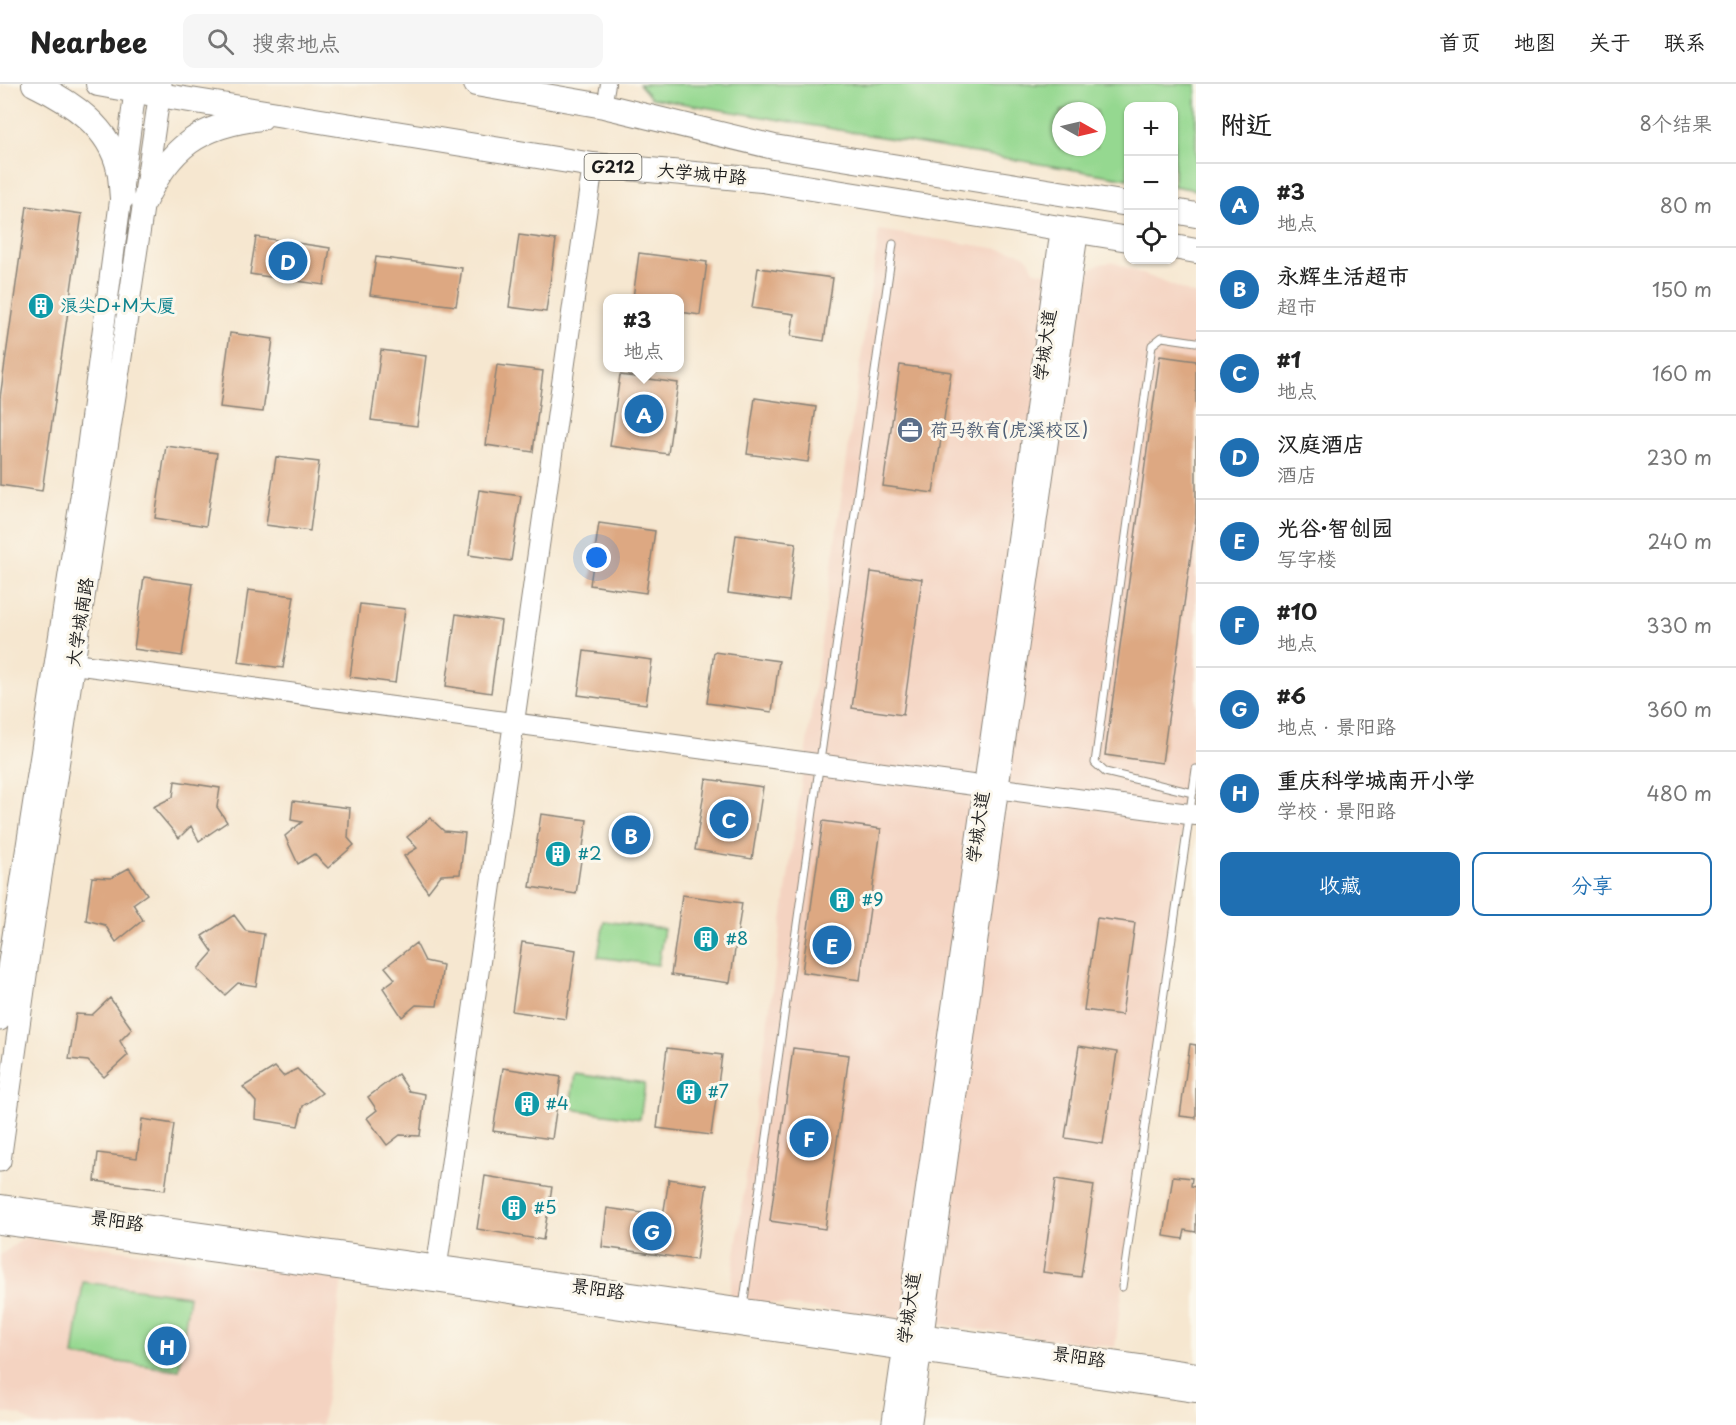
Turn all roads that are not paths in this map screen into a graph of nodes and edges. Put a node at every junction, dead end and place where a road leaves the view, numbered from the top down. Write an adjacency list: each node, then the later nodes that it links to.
1 (34, 84): 9 (highway)
2 (98, 84): 4 (highway, 大学城中路 / G212)
3 (476, 84): 6 (highway, 大学城中路)
4 (135, 87): 5 (highway, 大学城中路 / G212); 9 (main road, 大学城南路)
5 (160, 90): 7 (highway, 大学城中路 / G212); 9 (main road, 大学城南路)
6 (606, 95): 10 (highway, 大学城中路)
7 (287, 116): 8 (highway, 大学城中路 / G212); 9 (highway)
8 (593, 165): 13 (highway, 大学城中路 / G212); 20 (main road)
9 (133, 200): 19 (main road, 大学城南路); 26 (main road, 大学城南路)
10 (1124, 203)
11 (1178, 213): 12 (highway)
12 (1196, 215)
13 (1069, 229): 14 (highway, 大学城中路 / G212); 23 (main road, 学城大道)
14 (1124, 238)
15 (892, 244): 21 (lane)
16 (1178, 248): 17 (highway)
17 (1196, 251)
18 (1196, 342): 24 (lane)
19 (74, 664): 20 (main road); 27 (main road, 大学城南路)
20 (514, 723): 21 (main road); 30 (main road)
21 (819, 764): 23 (main road); 32 (lane)
22 (1196, 769): 24 (lane)
23 (991, 788): 25 (main road); 33 (main road, 学城大道)
24 (1193, 793): 25 (lane)
25 (1192, 815): 31 (lane)
26 (0, 1020)
27 (0, 1161)
28 (0, 1205): 30 (main road, 景阳路)
29 (0, 1224): 30 (main road, 景阳路)
30 (436, 1274): 32 (main road, 景阳路); 33 (main road, 景阳路)
31 (1122, 1287)
32 (742, 1310): 33 (main road, 景阳路)
33 (914, 1342): 34 (main road, 景阳路); 35 (main road, 景阳路); 36 (main road, 学城大道); 37 (main road, 学城大道)
34 (1196, 1373)
35 (1196, 1392)
36 (892, 1425)
37 (911, 1425)

